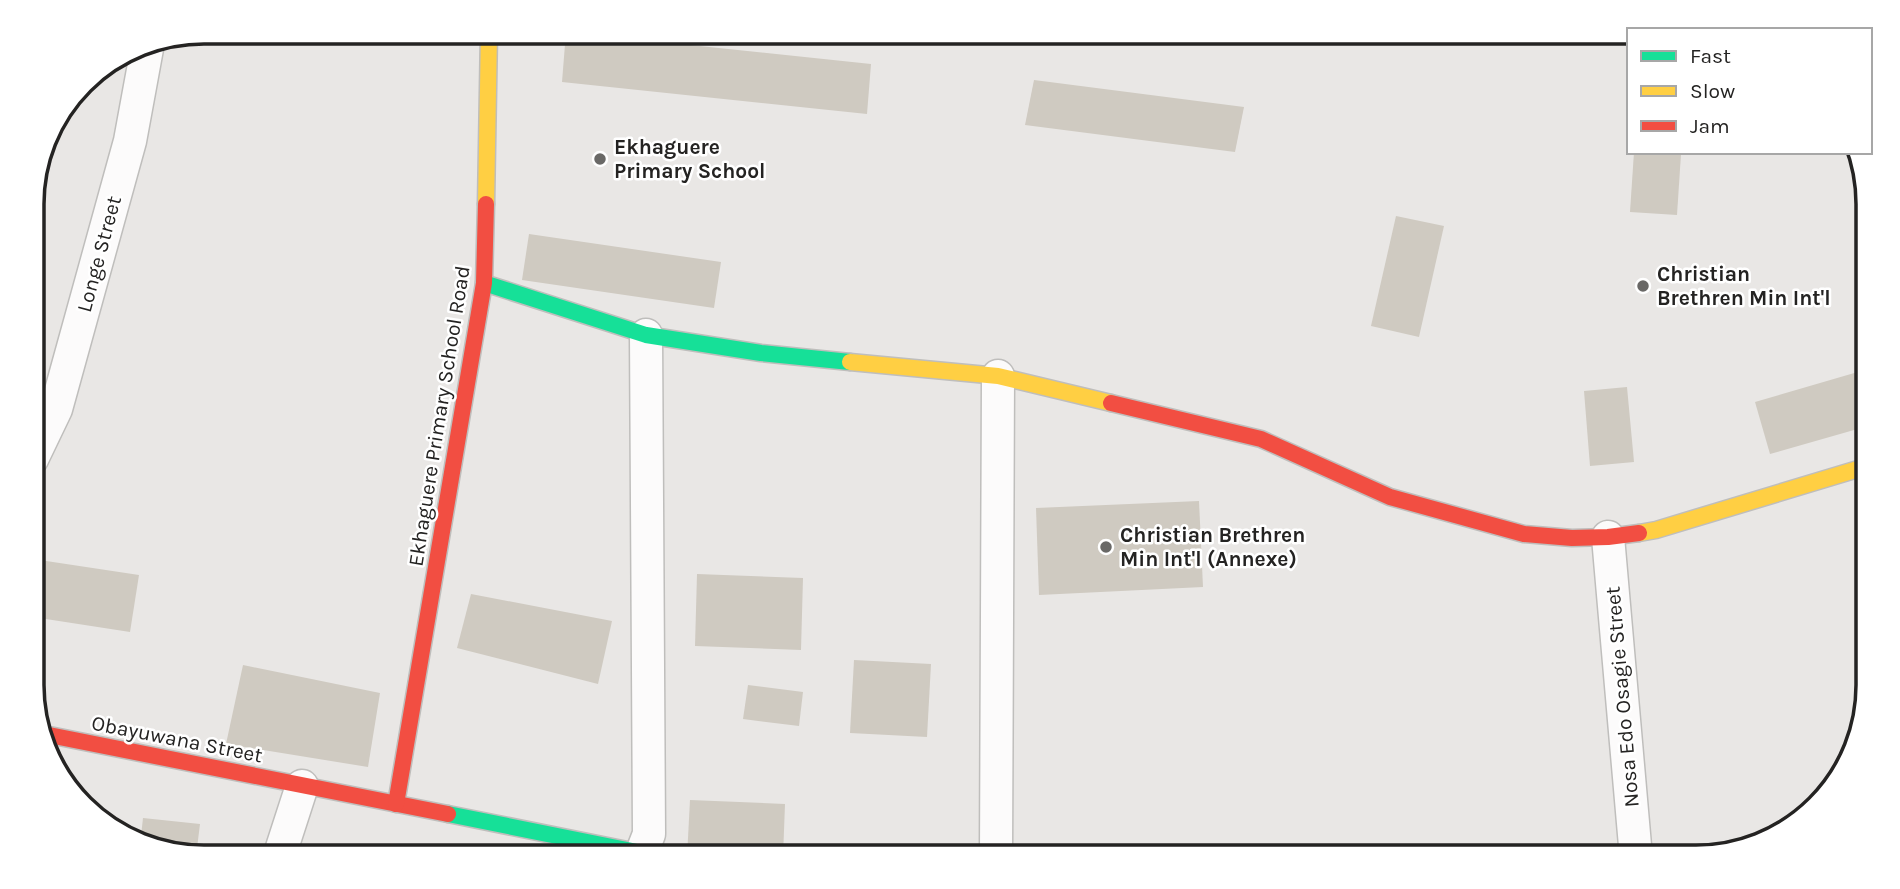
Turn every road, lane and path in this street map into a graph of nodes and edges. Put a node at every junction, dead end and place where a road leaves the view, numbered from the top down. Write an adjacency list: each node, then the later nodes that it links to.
1 (489, 44): 3 (street, Ekhaguere Primary School Road)
2 (146, 55): 6 (street, Longe Street)
3 (484, 283): 4 (street); 11 (street, Ekhaguere Primary School Road)
4 (646, 335): 5 (street); 14 (street)
5 (998, 376): 8 (street); 15 (street)
6 (44, 435)
7 (1856, 470): 8 (street)
8 (1608, 537): 16 (street, Nosa Edo Osagie Street)
9 (52, 736): 10 (street, Obayuwana Street)
10 (302, 786): 11 (street, Obayuwana Street); 12 (street)
11 (396, 804): 13 (street, Obayuwana Street)
12 (283, 845)
13 (595, 845)
14 (648, 845)
15 (996, 845)
16 (1635, 845)

